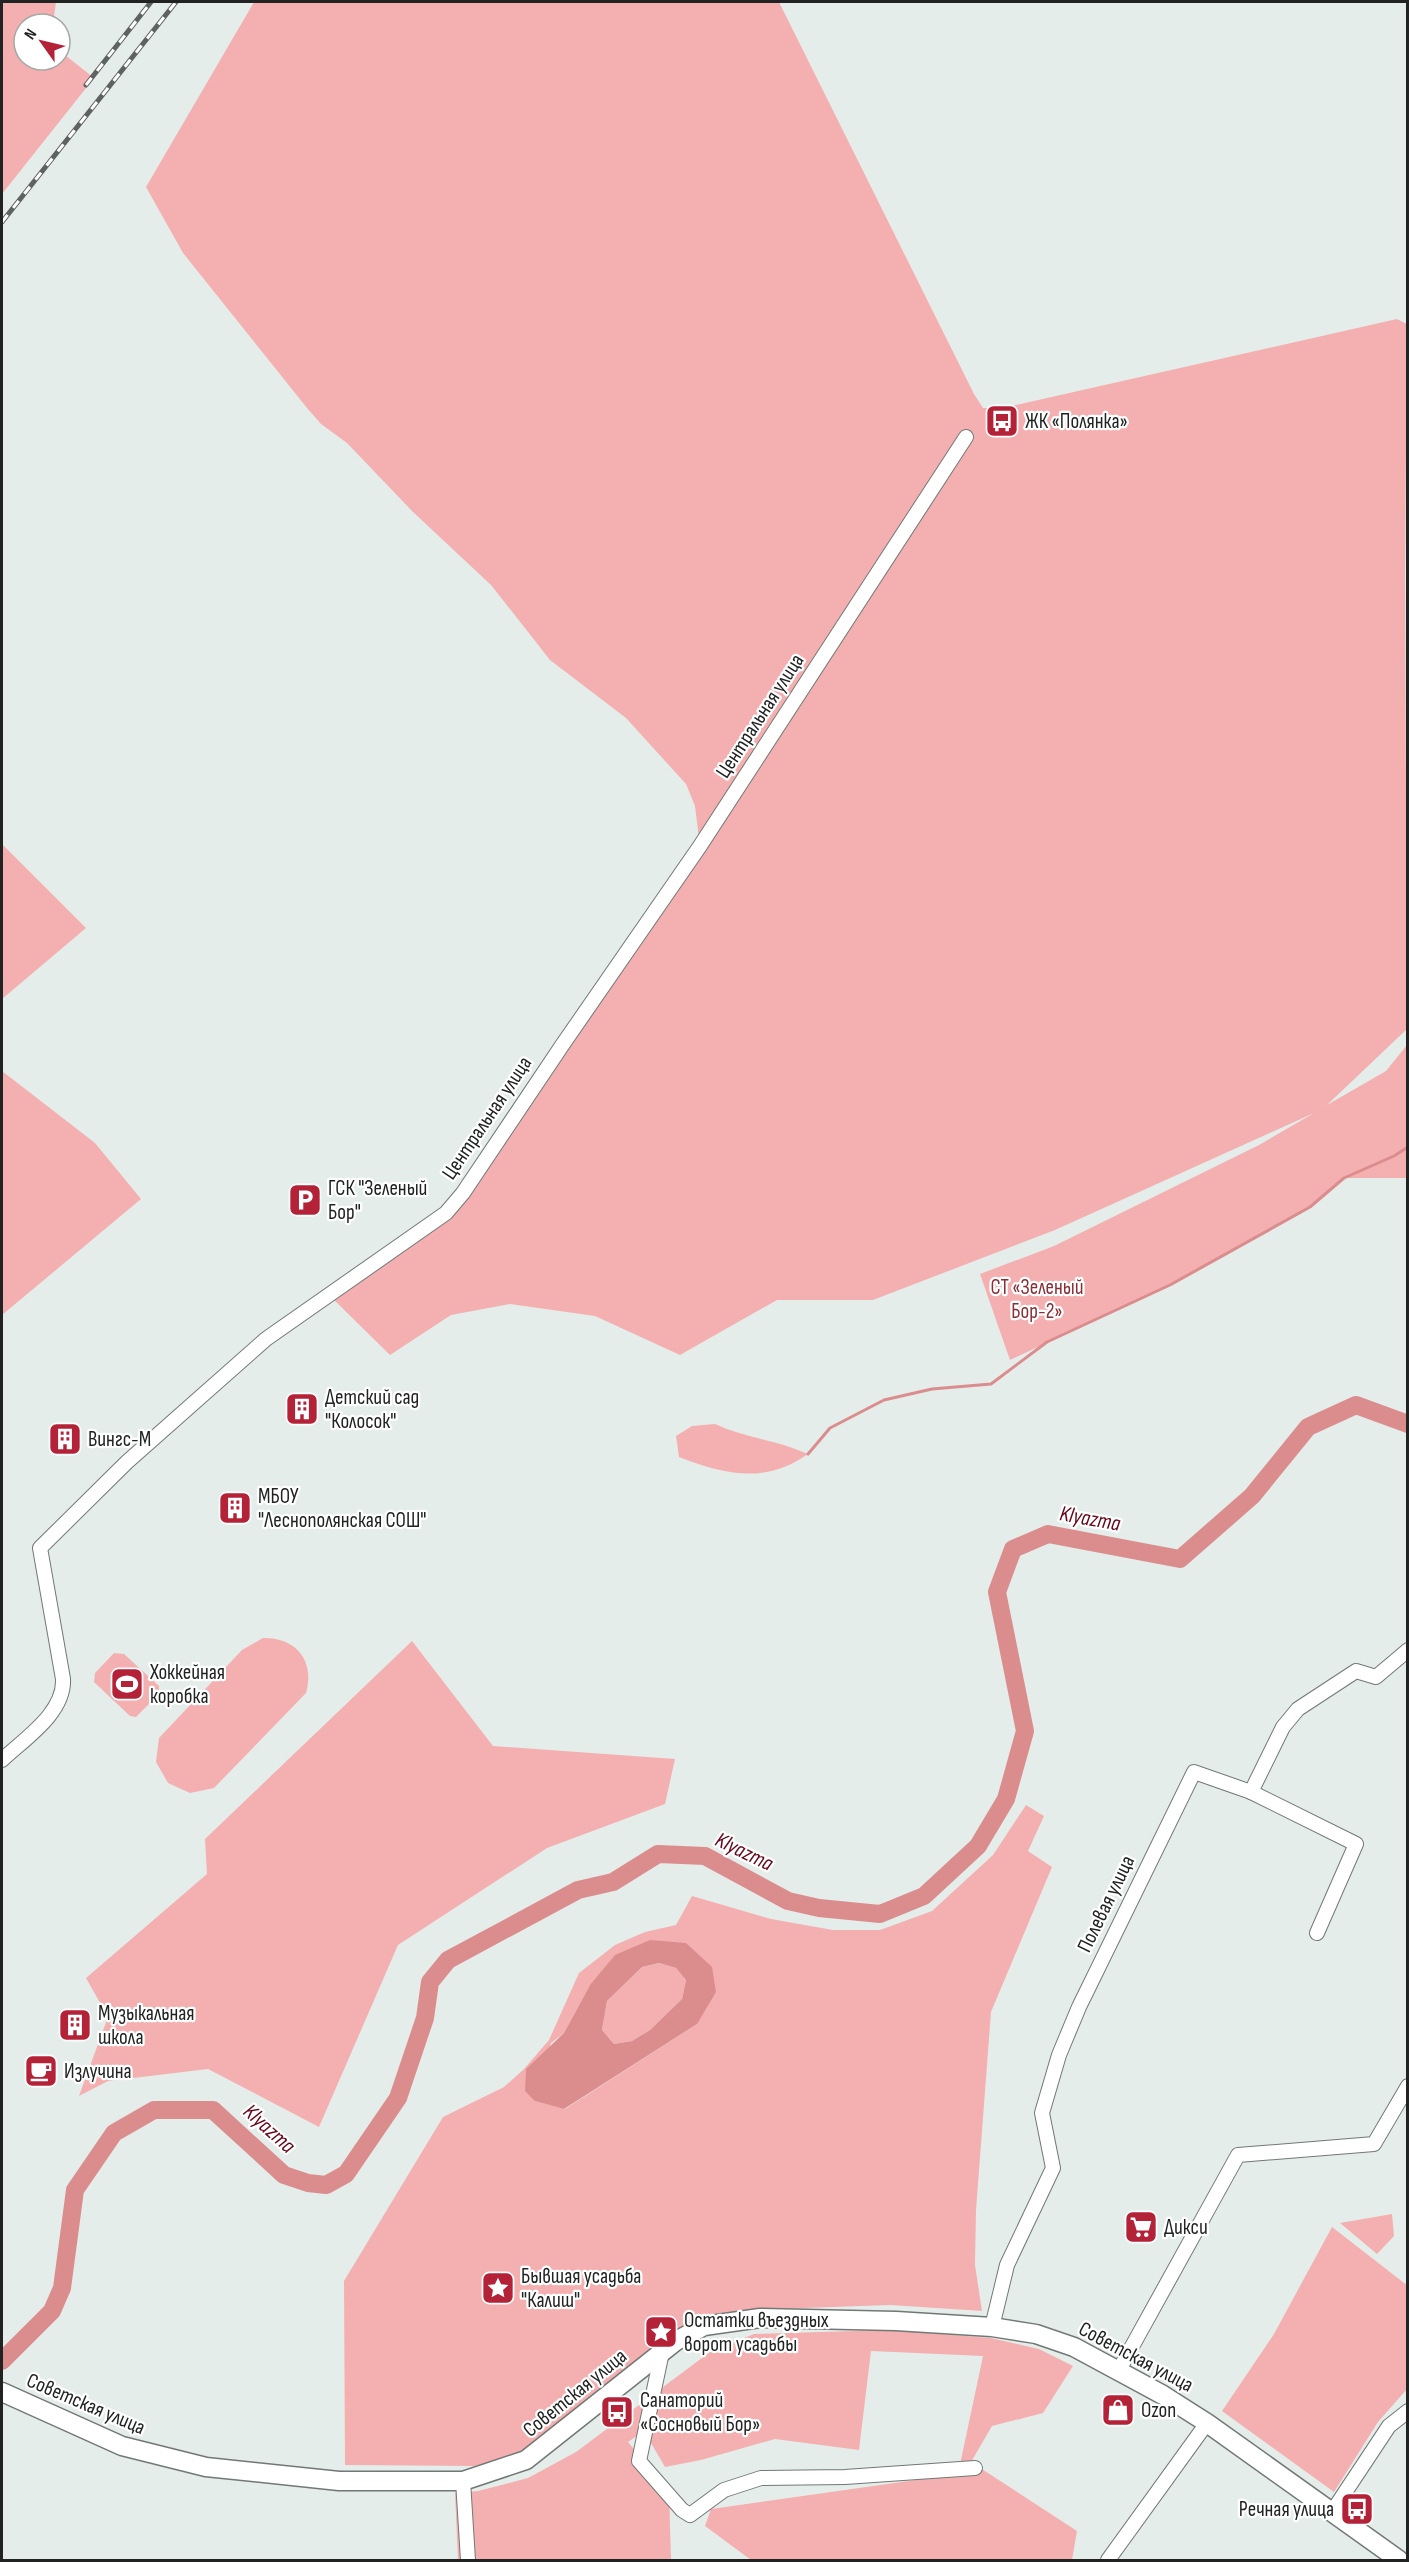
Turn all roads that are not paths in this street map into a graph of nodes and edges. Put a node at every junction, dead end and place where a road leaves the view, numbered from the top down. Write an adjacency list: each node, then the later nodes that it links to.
1 (966, 437): 3 (street, Центральная улица)
2 (1407, 1650): 4 (street)
3 (2, 1760)
4 (1251, 1792): 5 (street); 7 (street, Полевая улица)
5 (1317, 1933)
6 (1407, 2086): 9 (street)
7 (992, 2327): 8 (main road, Советская улица); 9 (main road, Советская улица)
8 (662, 2352): 13 (street); 14 (main road, Советская улица)
9 (1119, 2370): 12 (main road, Советская улица)
10 (4, 2393): 14 (main road, Советская улица)
11 (1407, 2411): 15 (street)
12 (1207, 2423): 15 (main road, Советская улица); 17 (street)
13 (975, 2468)
14 (464, 2481): 16 (street)
15 (1332, 2512): 18 (main road, Советская улица)
16 (468, 2560)
17 (1108, 2560)
18 (1399, 2560)

